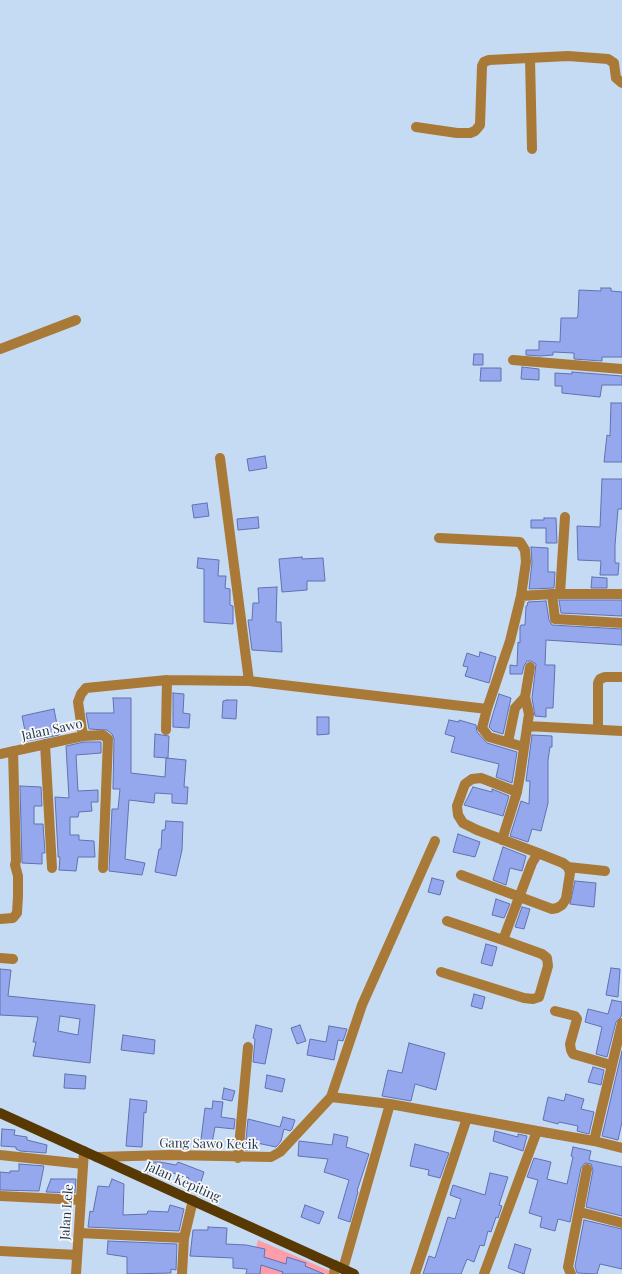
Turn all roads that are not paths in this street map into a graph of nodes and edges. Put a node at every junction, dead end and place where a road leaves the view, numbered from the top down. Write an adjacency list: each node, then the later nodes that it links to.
1 (530, 58): 2 (street); 3 (street); 4 (street)
2 (622, 83)
3 (416, 127)
4 (532, 149)
5 (76, 320): 6 (street)
6 (0, 349)
7 (513, 360): 8 (street)
8 (622, 369)
9 (220, 458): 19 (street)
10 (565, 517): 12 (street)
11 (439, 538): 14 (street)
12 (556, 594): 13 (street); 14 (street); 15 (street)
13 (622, 594)
14 (521, 596): 21 (street)
15 (622, 623)
16 (530, 667): 20 (street)
17 (622, 677): 23 (street)
18 (167, 680): 19 (street); 24 (street); 26 (street)
19 (249, 681): 21 (street)
20 (525, 697): 22 (street); 27 (street)
21 (487, 709): 27 (street)
22 (527, 726): 23 (street); 29 (street)
23 (598, 729): 25 (street)
24 (166, 730)
25 (622, 731)
26 (83, 736): 28 (street, Jalan Sawo); 38 (street, Jalan Sawo)
27 (508, 742): 29 (street)
28 (45, 744): 30 (street, Jalan Sawo); 37 (street)
29 (524, 747): 32 (street)
30 (13, 751): 31 (street, Jalan Sawo); 42 (street)
31 (0, 754)
32 (517, 792): 33 (street); 33 (street)
33 (502, 840): 35 (street)
34 (435, 841): 52 (street)
35 (538, 853): 36 (street); 41 (street)
36 (568, 867): 39 (street); 41 (street)
37 (52, 868)
38 (103, 868)
39 (605, 872)
40 (461, 875): 41 (street)
41 (519, 896): 44 (street)
42 (0, 919)
43 (447, 922): 44 (street)
44 (503, 940): 47 (street)
45 (0, 958): 46 (street)
46 (14, 960)
47 (441, 972)
48 (555, 1012): 51 (street)
49 (622, 1023): 51 (street)
50 (248, 1046): 62 (street)
51 (611, 1065): 57 (street)
52 (331, 1097): 53 (street); 62 (street, Gang Sawo Kecik)
53 (390, 1104): 55 (street); 74 (street)
54 (0, 1113): 59 (main road, Jalan Kepiting)
55 (467, 1118): 56 (street); 78 (street)
56 (537, 1131): 57 (street); 79 (street)
57 (594, 1140): 58 (street)
58 (622, 1147)
59 (84, 1151): 61 (main road, Jalan Kepiting); 63 (street, Jalan Lele)
60 (0, 1155): 63 (street)
61 (97, 1157): 62 (street, Gang Sawo Kecik); 67 (main road, Jalan Kepiting)
62 (238, 1158)
63 (83, 1164): 66 (street, Jalan Lele)
64 (588, 1169): 68 (street)
65 (0, 1196): 66 (street)
66 (81, 1200): 70 (street, Jalan Lele)
67 (192, 1200): 71 (street); 74 (main road, Jalan Kepiting)
68 (580, 1212): 69 (street); 80 (street)
69 (622, 1224)
70 (79, 1233): 71 (street); 73 (street, Jalan Lele)
71 (184, 1238): 76 (street)
72 (0, 1251): 73 (street)
73 (77, 1255): 75 (street, Jalan Lele)
74 (337, 1269): 77 (main road, Jalan Kepiting)
75 (76, 1274)
76 (182, 1274)
77 (354, 1274)
78 (415, 1274)
79 (484, 1274)
80 (571, 1274)

